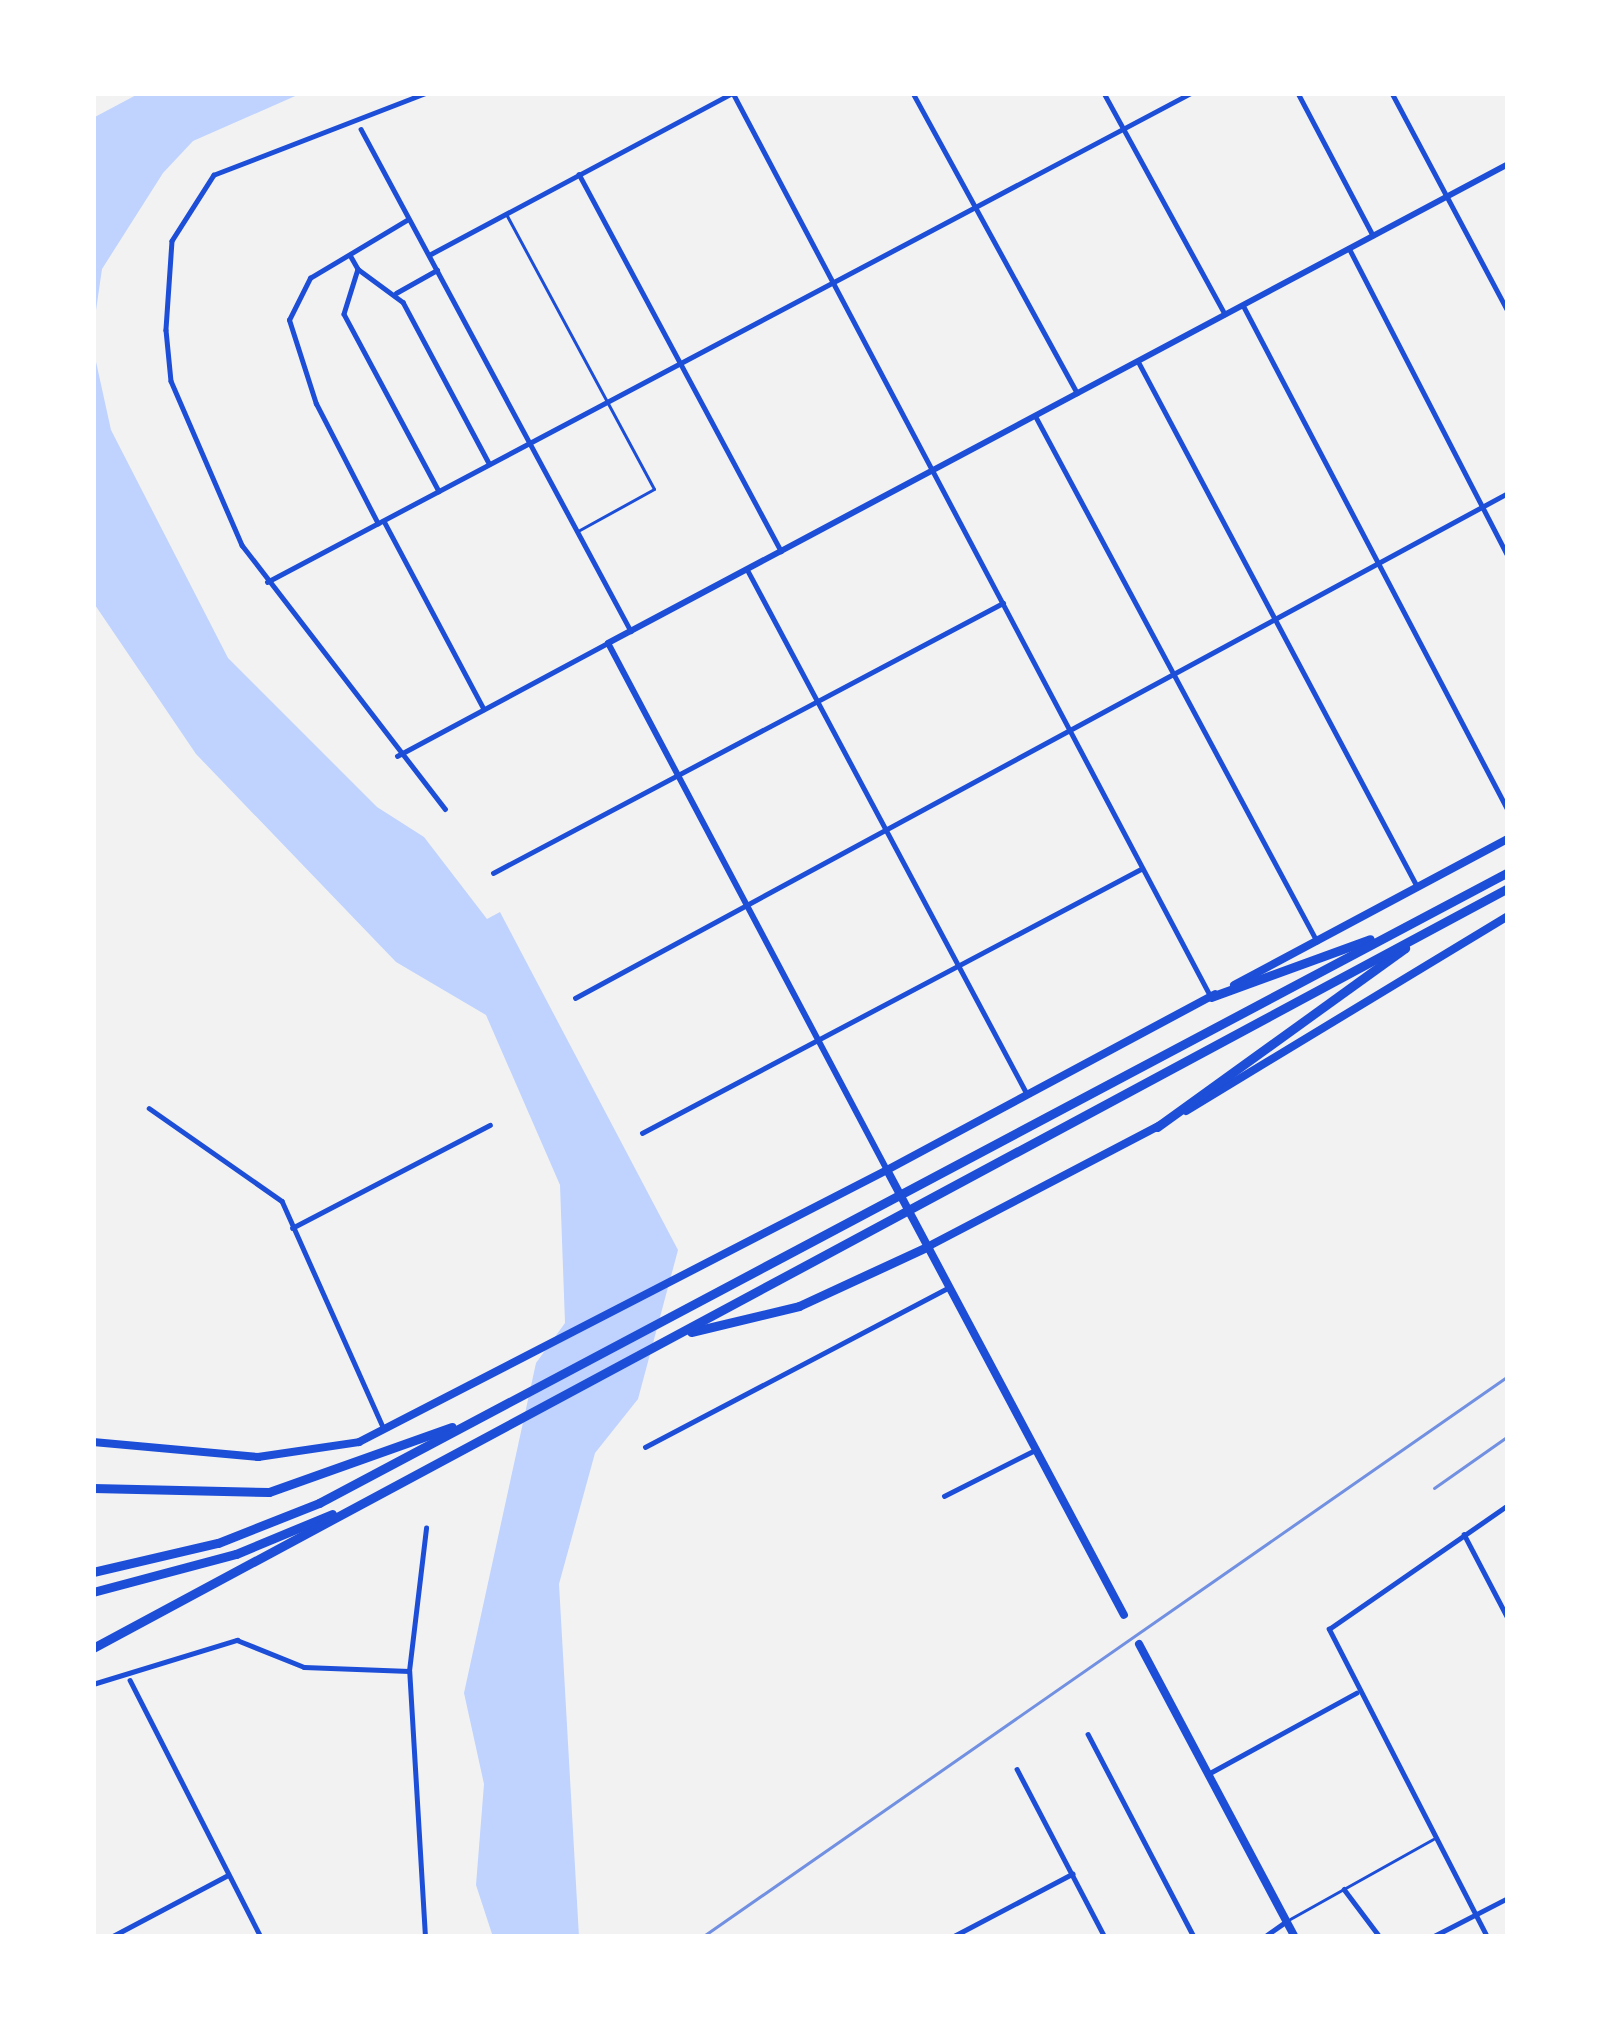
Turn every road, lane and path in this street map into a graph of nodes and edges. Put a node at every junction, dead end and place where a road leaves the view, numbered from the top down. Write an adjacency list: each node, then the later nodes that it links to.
1 (428, 93): 8 (street)
2 (732, 93): 11 (street); 22 (street)
3 (913, 93): 13 (street)
4 (1104, 93): 9 (street)
5 (1191, 93): 9 (street)
6 (1298, 93): 16 (street)
7 (1392, 93): 12 (street)
8 (360, 127): 15 (street); 44 (street)
9 (1124, 129): 13 (street); 26 (street)
10 (1508, 164): 12 (street)
11 (578, 174): 14 (street); 28 (street)
12 (1447, 196): 16 (street); 25 (street)
13 (975, 207): 22 (street); 29 (street)
14 (505, 213): 19 (street); 30 (lane)
15 (410, 218): 18 (street); 19 (street)
16 (1373, 236): 17 (street)
17 (1349, 248): 24 (street); 37 (street)
18 (350, 255): 20 (street); 38 (street)
19 (429, 255): 21 (street)
20 (358, 269): 23 (street); 35 (street)
21 (437, 270): 23 (street); 32 (street)
22 (832, 281): 28 (street); 34 (street)
23 (396, 293): 33 (street)
24 (1243, 305): 26 (street); 42 (street)
25 (1508, 311)
26 (1226, 314): 27 (street)
27 (1137, 361): 29 (street); 46 (street)
28 (680, 362): 30 (street); 40 (street)
29 (1077, 393): 31 (street)
30 (608, 403): 32 (street); 39 (lane)
31 (1035, 416): 34 (street); 49 (street)
32 (530, 445): 33 (street); 39 (street)
33 (490, 465): 35 (street)
34 (933, 470): 40 (street); 45 (street)
35 (439, 491): 38 (street)
36 (1508, 493): 37 (street)
37 (1481, 507): 41 (street); 42 (street)
38 (381, 522): 44 (street); 51 (street)
39 (578, 531): 47 (street)
40 (781, 551): 43 (street)
41 (1508, 556)
42 (1378, 563): 46 (street); 56 (street)
43 (747, 569): 47 (street); 50 (street)
44 (268, 582): 53 (street)
45 (1003, 603): 50 (street); 52 (street)
46 (1275, 617): 49 (street); 62 (street)
47 (631, 631): 48 (street)
48 (608, 643): 51 (street); 54 (street)
49 (1172, 672): 52 (street); 68 (street)
50 (817, 700): 54 (street); 57 (street)
51 (484, 710): 53 (street)
52 (1070, 729): 57 (street); 59 (street)
53 (396, 756): 55 (street)
54 (677, 773): 61 (street); 64 (street)
55 (445, 809)
56 (1508, 810)
57 (886, 830): 64 (street); 69 (street)
58 (1508, 838): 62 (main road)
59 (1143, 868): 69 (street); 70 (street)
60 (1508, 872): 65 (highway)
61 (493, 873)
62 (1417, 886): 68 (main road)
63 (1508, 888): 67 (highway)
64 (746, 905): 71 (street); 72 (street)
65 (1424, 916): 70 (highway); 83 (highway)
66 (1508, 916): 76 (main road)
67 (1432, 928): 76 (highway); 82 (highway)
68 (1317, 941): 70 (main road)
69 (958, 966): 72 (street); 73 (street)
70 (1211, 997): 73 (main road)
71 (575, 998)
72 (817, 1042): 77 (street); 78 (street)
73 (1028, 1097): 78 (main road)
74 (149, 1108): 79 (street)
75 (490, 1126): 79 (street)
76 (1156, 1127): 80 (main road)
77 (642, 1133)
78 (887, 1170): 80 (main road); 84 (main road)
79 (292, 1228): 84 (street)
80 (929, 1246): 81 (main road); 82 (highway)
81 (950, 1287): 86 (street); 87 (main road)
82 (674, 1337): 89 (highway)
83 (491, 1412): 88 (highway); 94 (highway)
84 (385, 1432): 85 (main road)
85 (93, 1442)
86 (646, 1447)
87 (1038, 1448): 90 (street); 96 (main road)
88 (93, 1488)
89 (382, 1491): 95 (highway); 99 (highway)
90 (944, 1496)
91 (1508, 1505): 93 (street)
92 (426, 1528): 100 (street)
93 (1464, 1534): 97 (street); 103 (street)
94 (93, 1572)
95 (93, 1592)
96 (1124, 1616)
97 (1508, 1618)
98 (1139, 1644): 106 (main road)
99 (93, 1648)
100 (410, 1671): 101 (street); 116 (street)
101 (129, 1678): 102 (street); 109 (street)
102 (93, 1684)
103 (1358, 1692): 106 (street); 107 (street)
104 (1088, 1734): 119 (street)
105 (1017, 1769): 108 (street)
106 (1208, 1774): 113 (main road)
107 (1435, 1838): 110 (lane); 112 (street)
108 (1072, 1874): 117 (street); 118 (street)
109 (229, 1875): 114 (street); 115 (street)
110 (1344, 1889): 113 (lane); 122 (street)
111 (1508, 1898): 112 (street)
112 (1476, 1915): 123 (street); 124 (street)
113 (1286, 1921): 120 (street); 121 (main road)
114 (111, 1937)
115 (261, 1937)
116 (425, 1937)
117 (952, 1937)
118 (1105, 1937)
119 (1194, 1937)
120 (1264, 1937)
121 (1295, 1937)
122 (1380, 1937)
123 (1432, 1937)
124 (1487, 1937)

